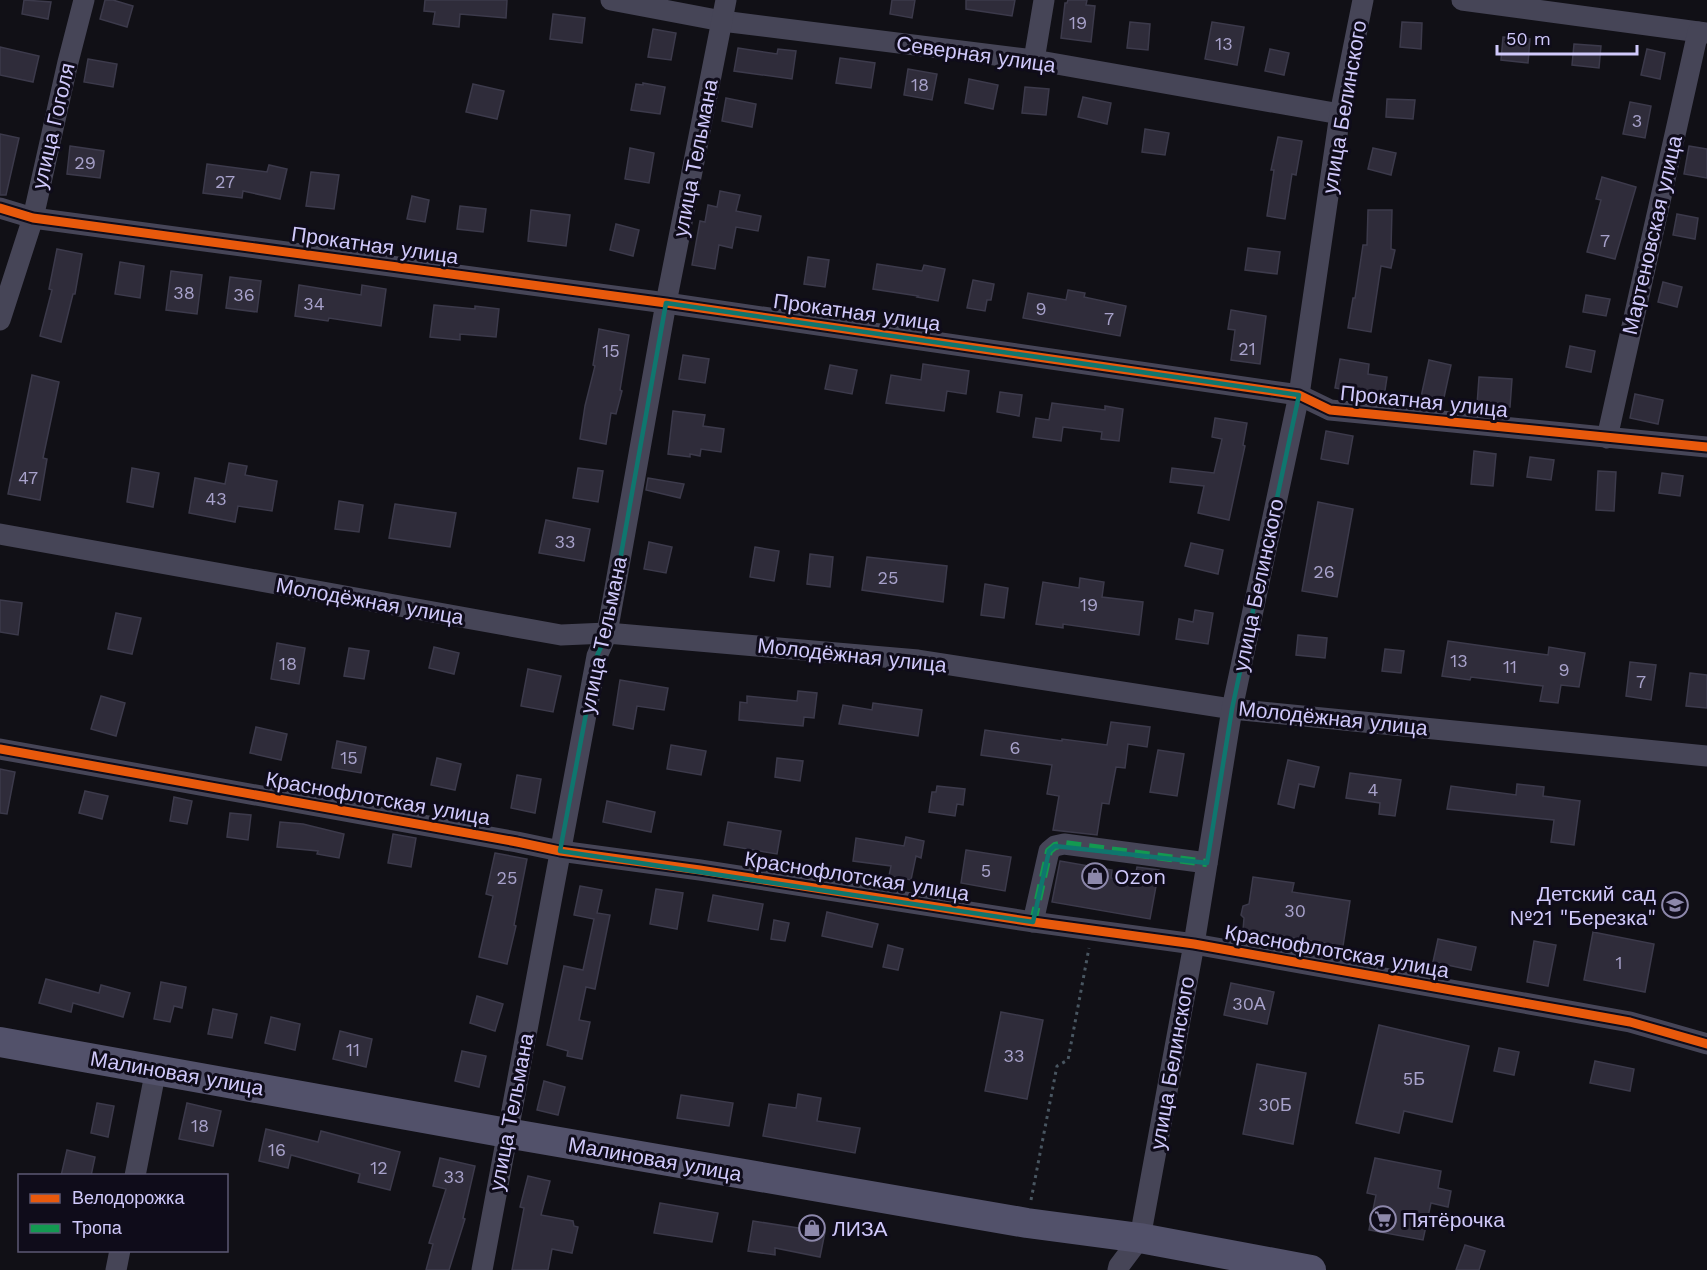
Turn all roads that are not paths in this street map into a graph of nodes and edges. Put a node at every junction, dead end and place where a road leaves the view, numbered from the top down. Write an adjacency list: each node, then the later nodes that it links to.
1 (84, 0): 12 (street, улица Гоголя)
2 (611, 0): 7 (street, Северная улица)
3 (726, 0): 7 (street, улица Тельмана)
4 (1044, 0): 9 (street)
5 (1363, 0): 10 (street, улица Белинского)
6 (1462, 0): 8 (street)
7 (722, 21): 9 (street, Северная улица); 13 (street, улица Тельмана)
8 (1702, 32): 16 (street, Мартеновская улица)
9 (1034, 60): 10 (street, Северная улица)
10 (1340, 114): 15 (street, улица Белинского)
11 (0, 208): 12 (street, Прокатная улица)
12 (33, 218): 13 (street, Прокатная улица); 14 (street, улица Гоголя)
13 (666, 303): 15 (street, Прокатная улица); 19 (street, улица Тельмана)
14 (0, 320)
15 (1299, 395): 16 (street, Прокатная улица); 20 (street, улица Белинского)
16 (1607, 438): 17 (street, Прокатная улица)
17 (1707, 447)
18 (0, 534): 19 (street, Молодёжная улица)
19 (607, 633): 20 (street, Молодёжная улица); 23 (street, улица Тельмана)
20 (1232, 708): 22 (street, Молодёжная улица); 24 (street, улица Белинского)
21 (0, 749): 23 (street, Краснофлотская улица)
22 (1707, 756)
23 (560, 852): 25 (street, Краснофлотская улица); 30 (street, улица Тельмана)
24 (1207, 863): 25 (street); 26 (street, улица Белинского)
25 (1033, 922): 26 (street, Краснофлотская улица)
26 (1194, 944): 28 (street, Краснофлотская улица); 32 (street, улица Белинского)
27 (0, 1042): 29 (street, Малиновая улица)
28 (1707, 1044)
29 (156, 1069): 30 (street, Малиновая улица); 31 (street)
30 (507, 1133): 32 (street, Малиновая улица); 35 (street, улица Тельмана)
31 (135, 1174)
32 (1140, 1238): 36 (street, улица Белинского); 37 (street, Малиновая улица)
33 (120, 1252): 34 (street)
34 (116, 1270)
35 (482, 1270)
36 (1118, 1270)
37 (1311, 1270)

